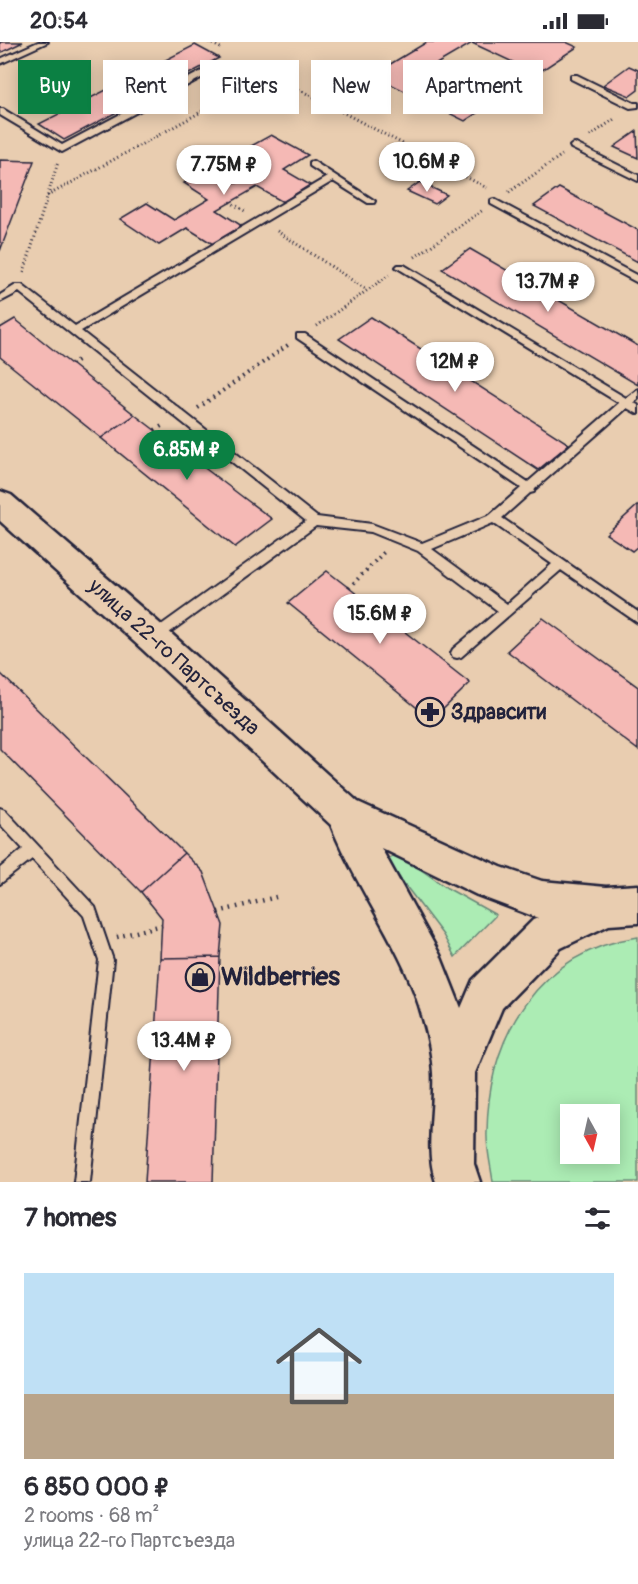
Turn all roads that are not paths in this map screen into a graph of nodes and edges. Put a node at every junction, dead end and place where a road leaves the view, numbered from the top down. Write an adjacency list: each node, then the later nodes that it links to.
1 (44, 42): 2 (lane)
2 (0, 62)
3 (200, 76): 6 (lane)
4 (574, 77): 5 (lane)
5 (638, 105)
6 (0, 111)
7 (574, 146): 10 (lane)
8 (313, 164): 9 (lane)
9 (333, 177): 11 (lane); 16 (lane)
10 (638, 178)
11 (371, 201)
12 (494, 202): 14 (lane)
13 (401, 267): 19 (lane)
14 (638, 280)
15 (0, 299): 16 (lane)
16 (74, 331): 24 (lane)
17 (301, 336): 21 (lane)
18 (638, 393): 19 (lane)
19 (626, 403): 20 (lane); 21 (lane)
20 (638, 410)
21 (530, 489): 23 (lane)
22 (0, 503): 29 (street, улица 22-го Партсъезда)
23 (494, 518): 25 (lane); 26 (lane)
24 (314, 521): 25 (lane); 29 (lane)
25 (423, 548): 27 (lane)
26 (559, 565): 27 (lane); 28 (lane)
27 (507, 611): 30 (lane)
28 (638, 618)
29 (153, 638): 32 (street, улица 22-го Партсъезда)
30 (458, 653)
31 (0, 814): 33 (lane)
32 (345, 814): 35 (street, улица 22-го Партсъезда); 36 (street, улица 22-го Партсъезда)
33 (33, 850): 34 (lane); 38 (lane)
34 (0, 877)
35 (622, 905): 36 (street)
36 (454, 1073): 37 (street)
37 (454, 1176)
38 (82, 1182)

